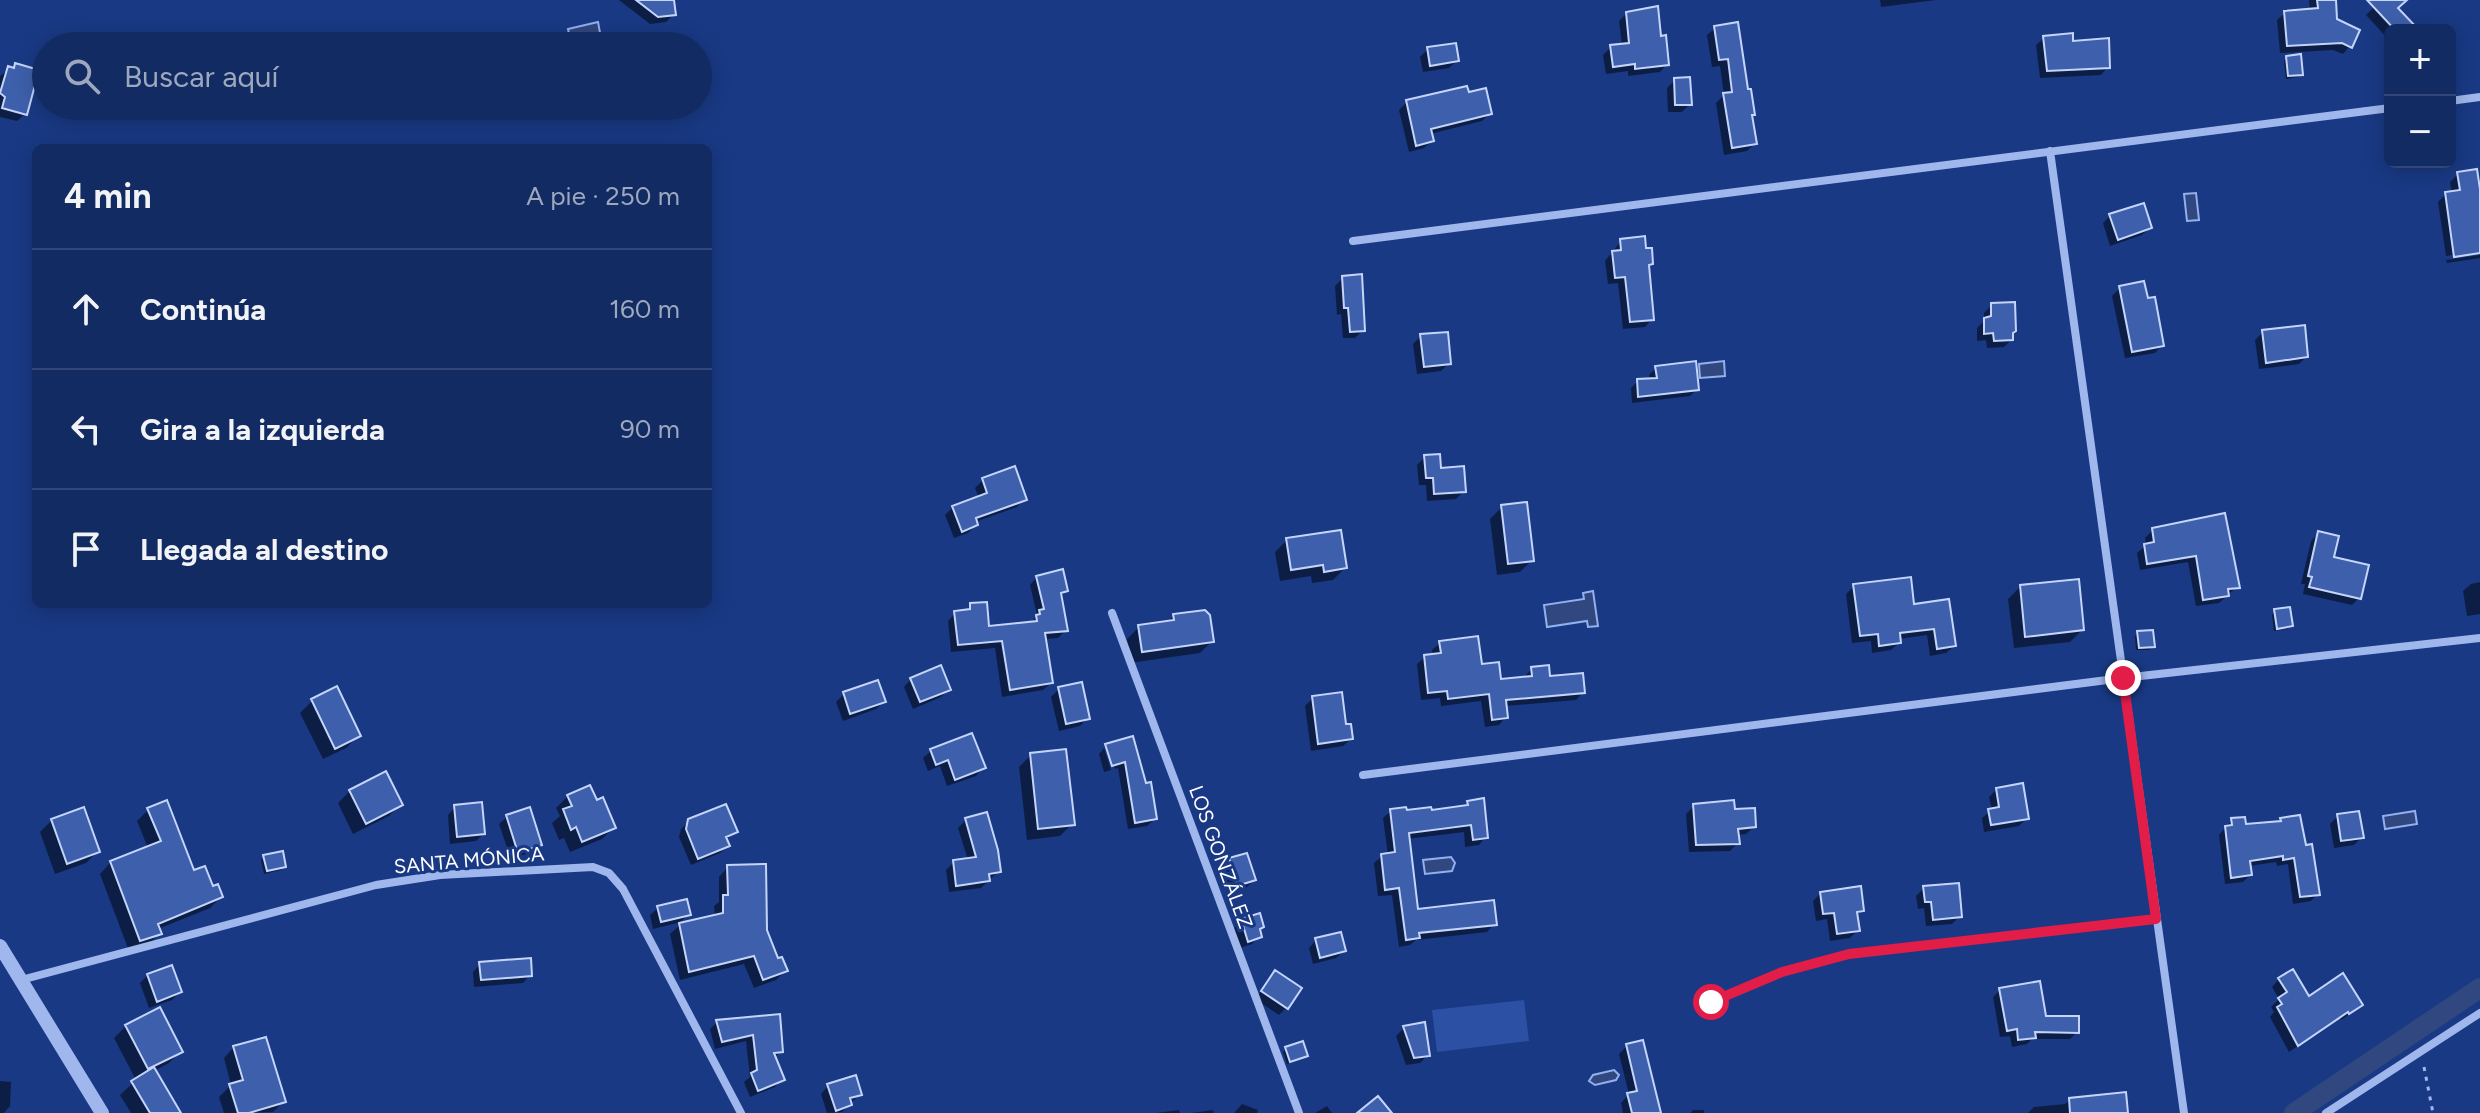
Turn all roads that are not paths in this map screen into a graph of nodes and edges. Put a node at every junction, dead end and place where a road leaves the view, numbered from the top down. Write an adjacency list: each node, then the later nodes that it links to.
1 (2480, 97): 2 (street)
2 (2456, 100)
3 (2384, 109): 4 (street)
4 (2050, 151): 5 (street); 8 (street)
5 (1353, 241)
6 (1112, 613): 17 (street, LOS GONZÁLEZ)
7 (2480, 638): 8 (street)
8 (2123, 678): 9 (street); 10 (street)
9 (1363, 775)
10 (2156, 919): 13 (street); 18 (street)
11 (0, 946): 12 (street)
12 (20, 980): 15 (street); 16 (street, SANTA MÓNICA)
13 (1711, 1002)
14 (2480, 1013): 19 (street)
15 (102, 1113)
16 (741, 1113)
17 (1299, 1113)
18 (2184, 1113)
19 (2326, 1113)

